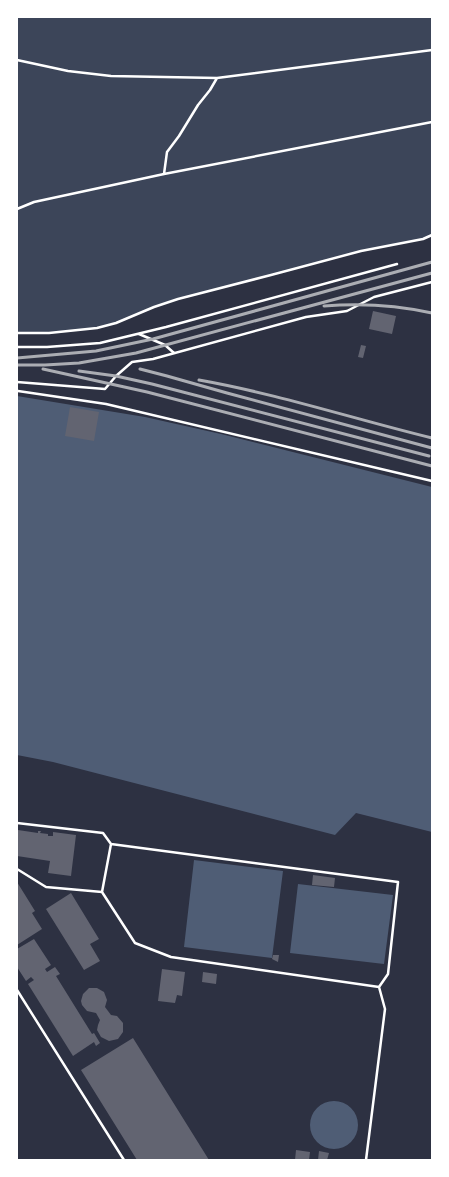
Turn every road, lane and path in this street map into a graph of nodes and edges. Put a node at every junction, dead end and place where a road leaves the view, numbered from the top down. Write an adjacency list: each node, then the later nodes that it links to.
1 (432, 50): 3 (path)
2 (17, 60): 3 (path)
3 (217, 78): 5 (path)
4 (432, 122): 5 (path)
5 (164, 174): 6 (path)
6 (17, 210)
7 (432, 235): 10 (path)
8 (397, 264): 11 (lane)
9 (432, 282): 13 (lane)
10 (17, 333)
11 (139, 334): 12 (lane); 13 (lane)
12 (17, 347)
13 (175, 353): 14 (lane)
14 (17, 382)
15 (17, 391): 16 (path)
16 (432, 481)
17 (17, 823): 18 (lane)
18 (111, 844): 20 (lane); 21 (lane)
19 (17, 869): 20 (lane)
20 (102, 892): 21 (lane)
21 (379, 987): 24 (lane)
22 (17, 990): 23 (lane)
23 (124, 1160)
24 (366, 1160)

